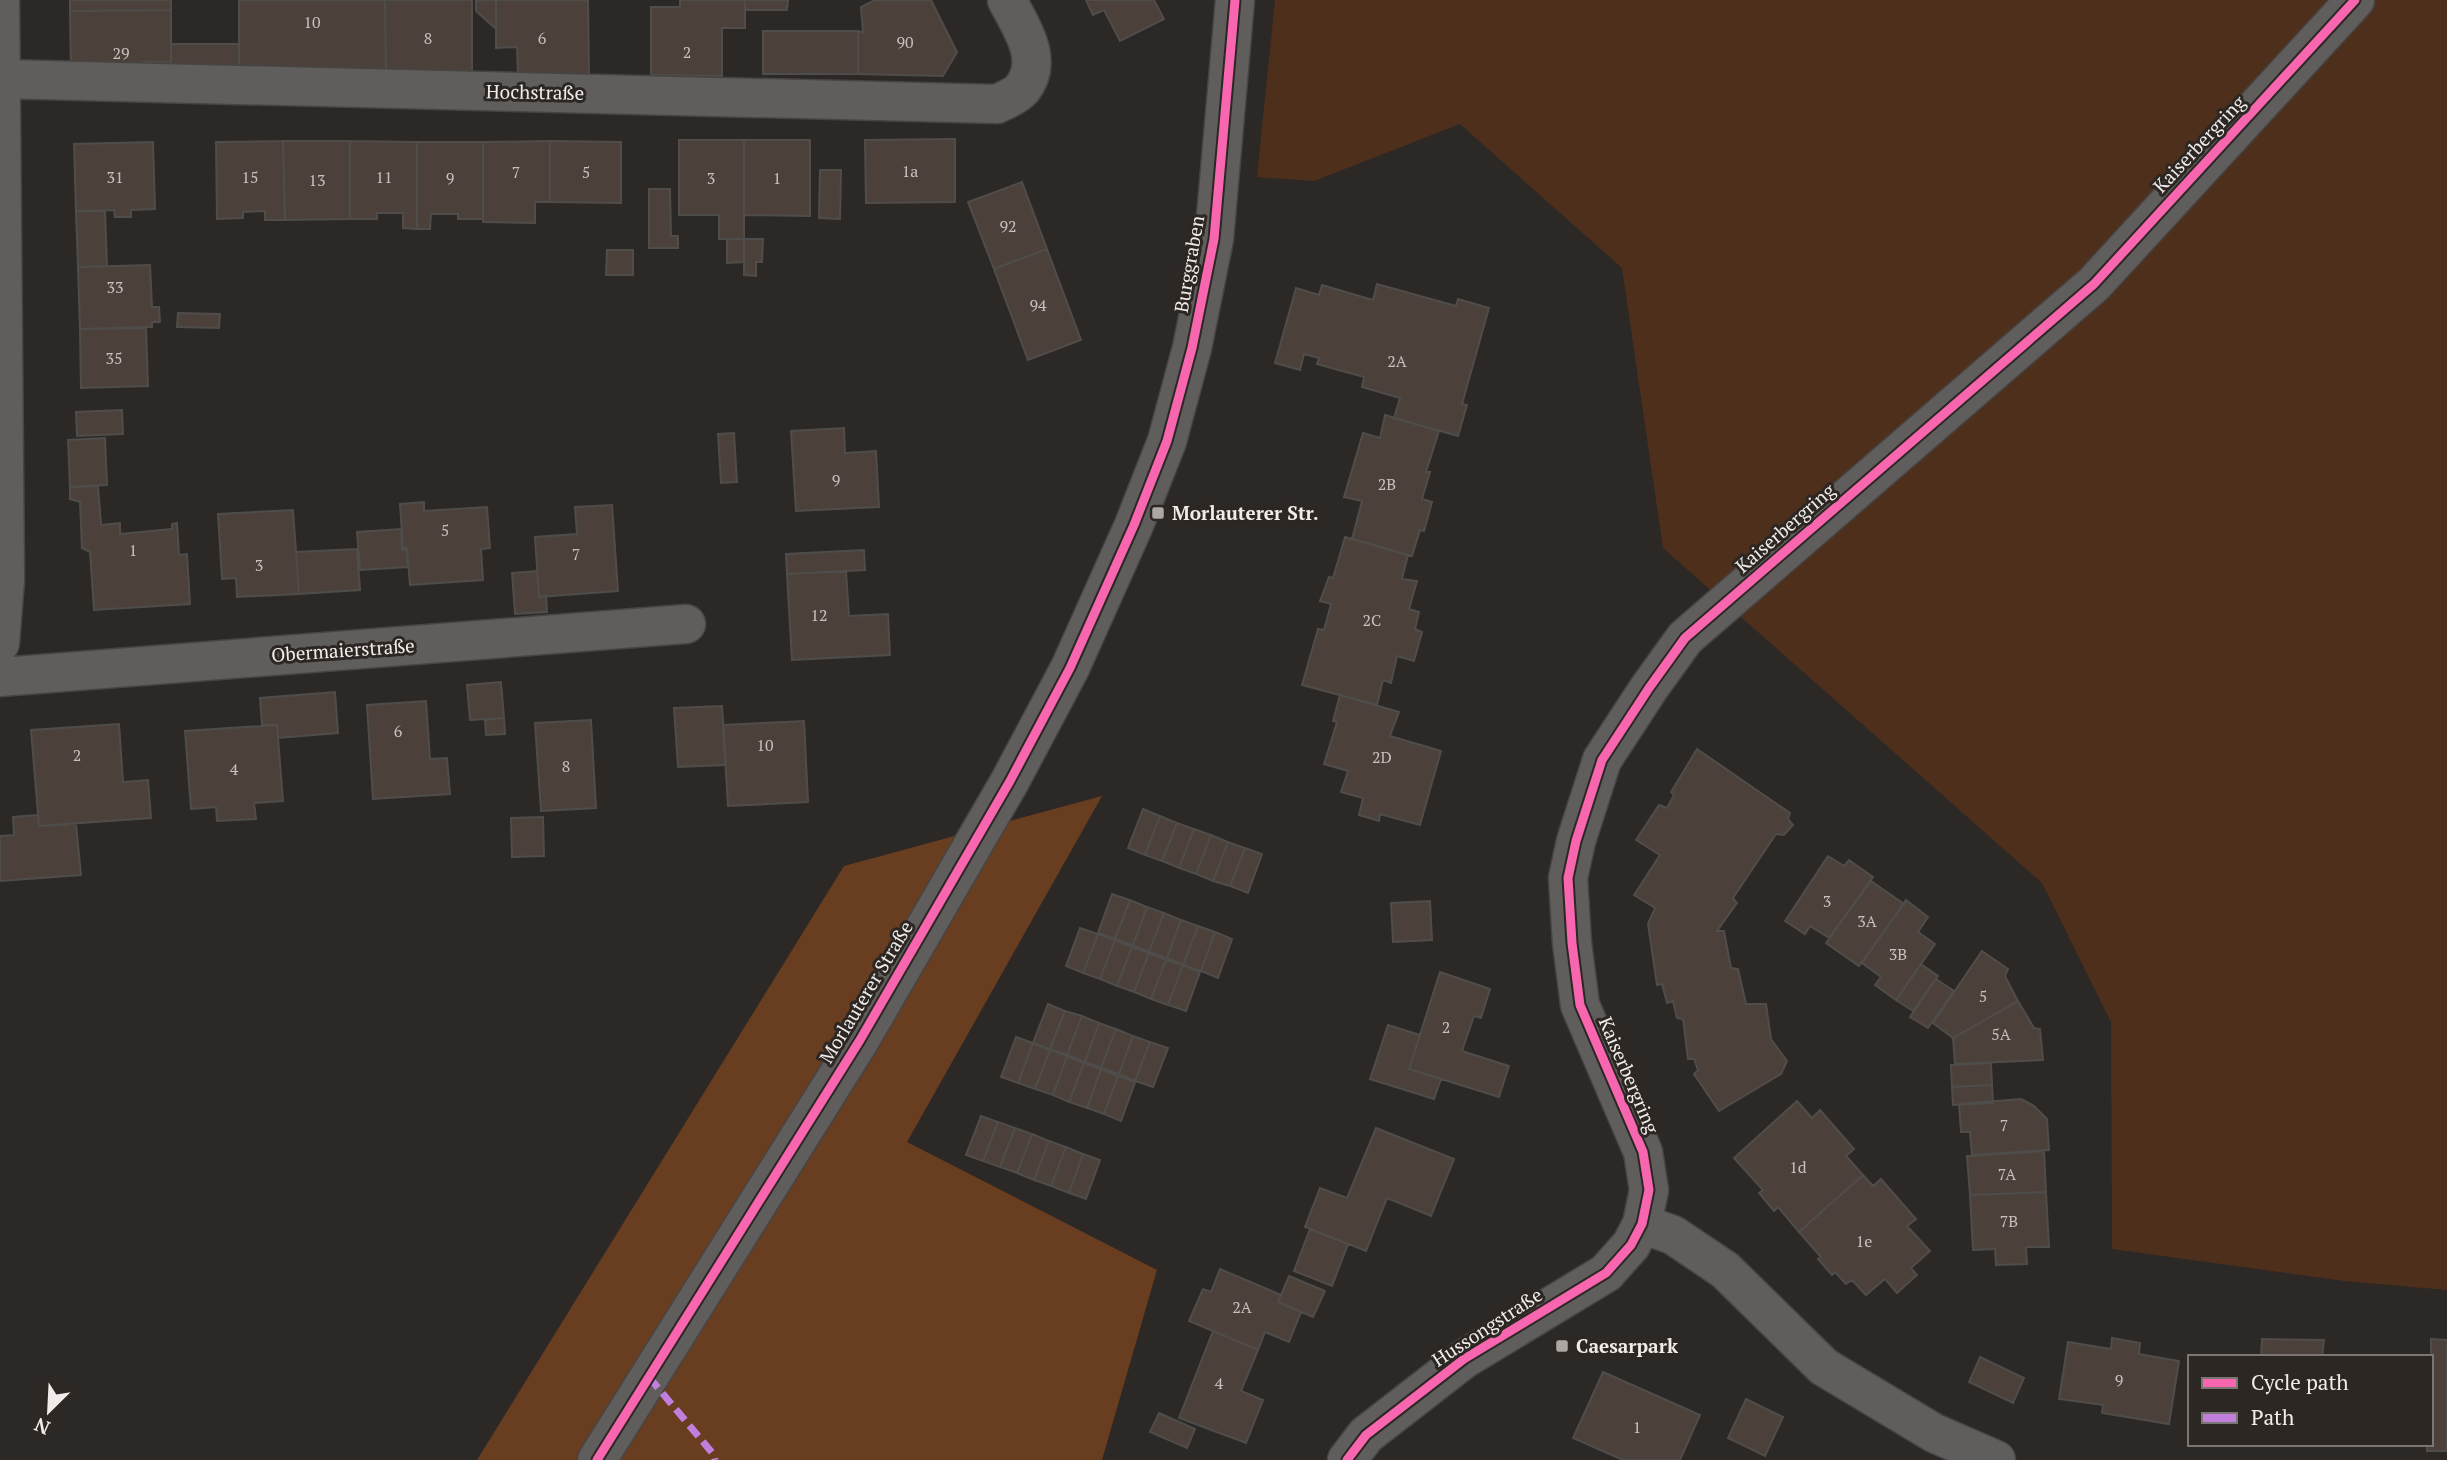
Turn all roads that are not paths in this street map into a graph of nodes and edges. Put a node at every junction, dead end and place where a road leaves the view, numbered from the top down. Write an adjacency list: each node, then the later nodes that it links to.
1 (0, 0): 5 (street)
2 (1007, 0): 5 (street, Hochstraße)
3 (1236, 0): 7 (street, Burggraben)
4 (2356, 0): 11 (street, Kaiserbergring)
5 (2, 79): 6 (street)
6 (2, 485): 9 (street)
7 (1133, 525): 12 (street, Morlauterer Straße)
8 (686, 624): 10 (street, Obermaierstraße)
9 (0, 643)
10 (0, 677)
11 (1642, 1224): 13 (street, Hussongstraße); 14 (street)
12 (597, 1460)
13 (1348, 1460)
14 (1996, 1460)

